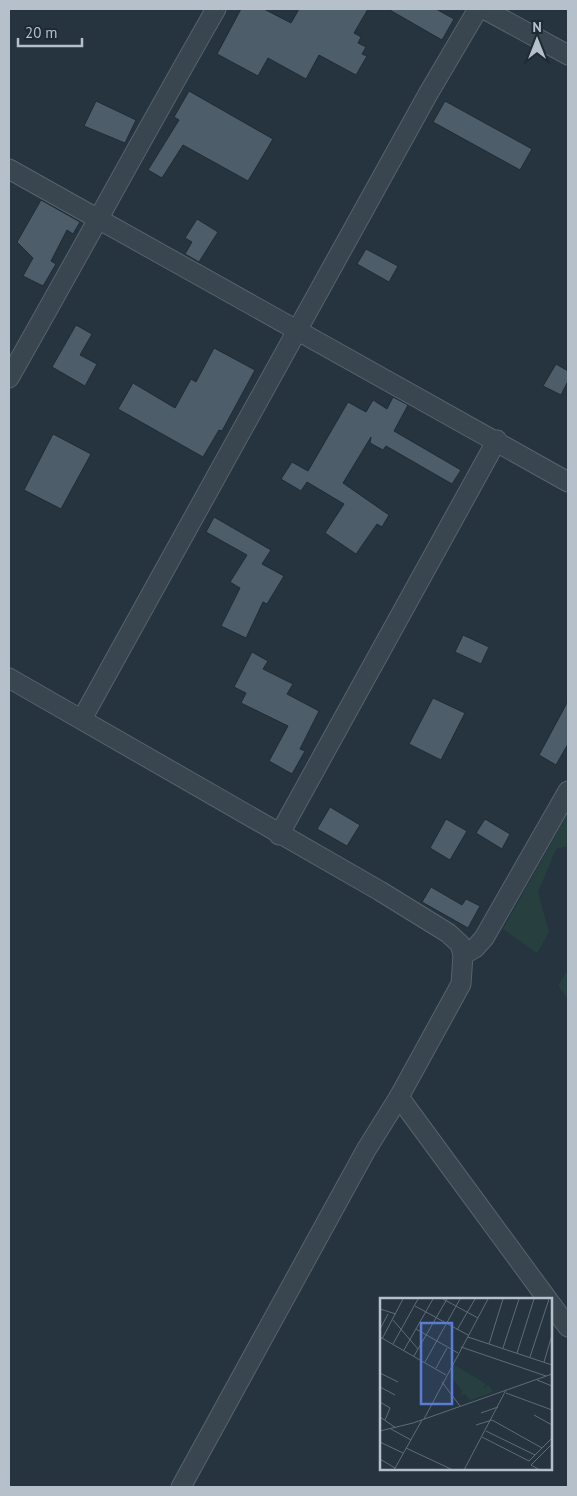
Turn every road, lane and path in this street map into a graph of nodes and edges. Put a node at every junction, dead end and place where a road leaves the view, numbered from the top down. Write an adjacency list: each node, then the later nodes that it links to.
1 (216, 9): 6 (street)
2 (478, 9): 7 (street)
3 (484, 9): 4 (street)
4 (568, 55)
5 (9, 169): 6 (street)
6 (100, 219): 7 (street); 8 (street)
7 (297, 331): 9 (street); 12 (street)
8 (9, 378)
9 (497, 440): 10 (street); 14 (street)
10 (568, 482)
11 (9, 678): 12 (street)
12 (82, 719): 14 (street)
13 (568, 791): 15 (street)
14 (279, 835): 15 (street)
15 (464, 955): 16 (street)
16 (399, 1096): 17 (street); 20 (street)
17 (547, 1298)
18 (552, 1305): 19 (street)
19 (568, 1328)
20 (181, 1487)

